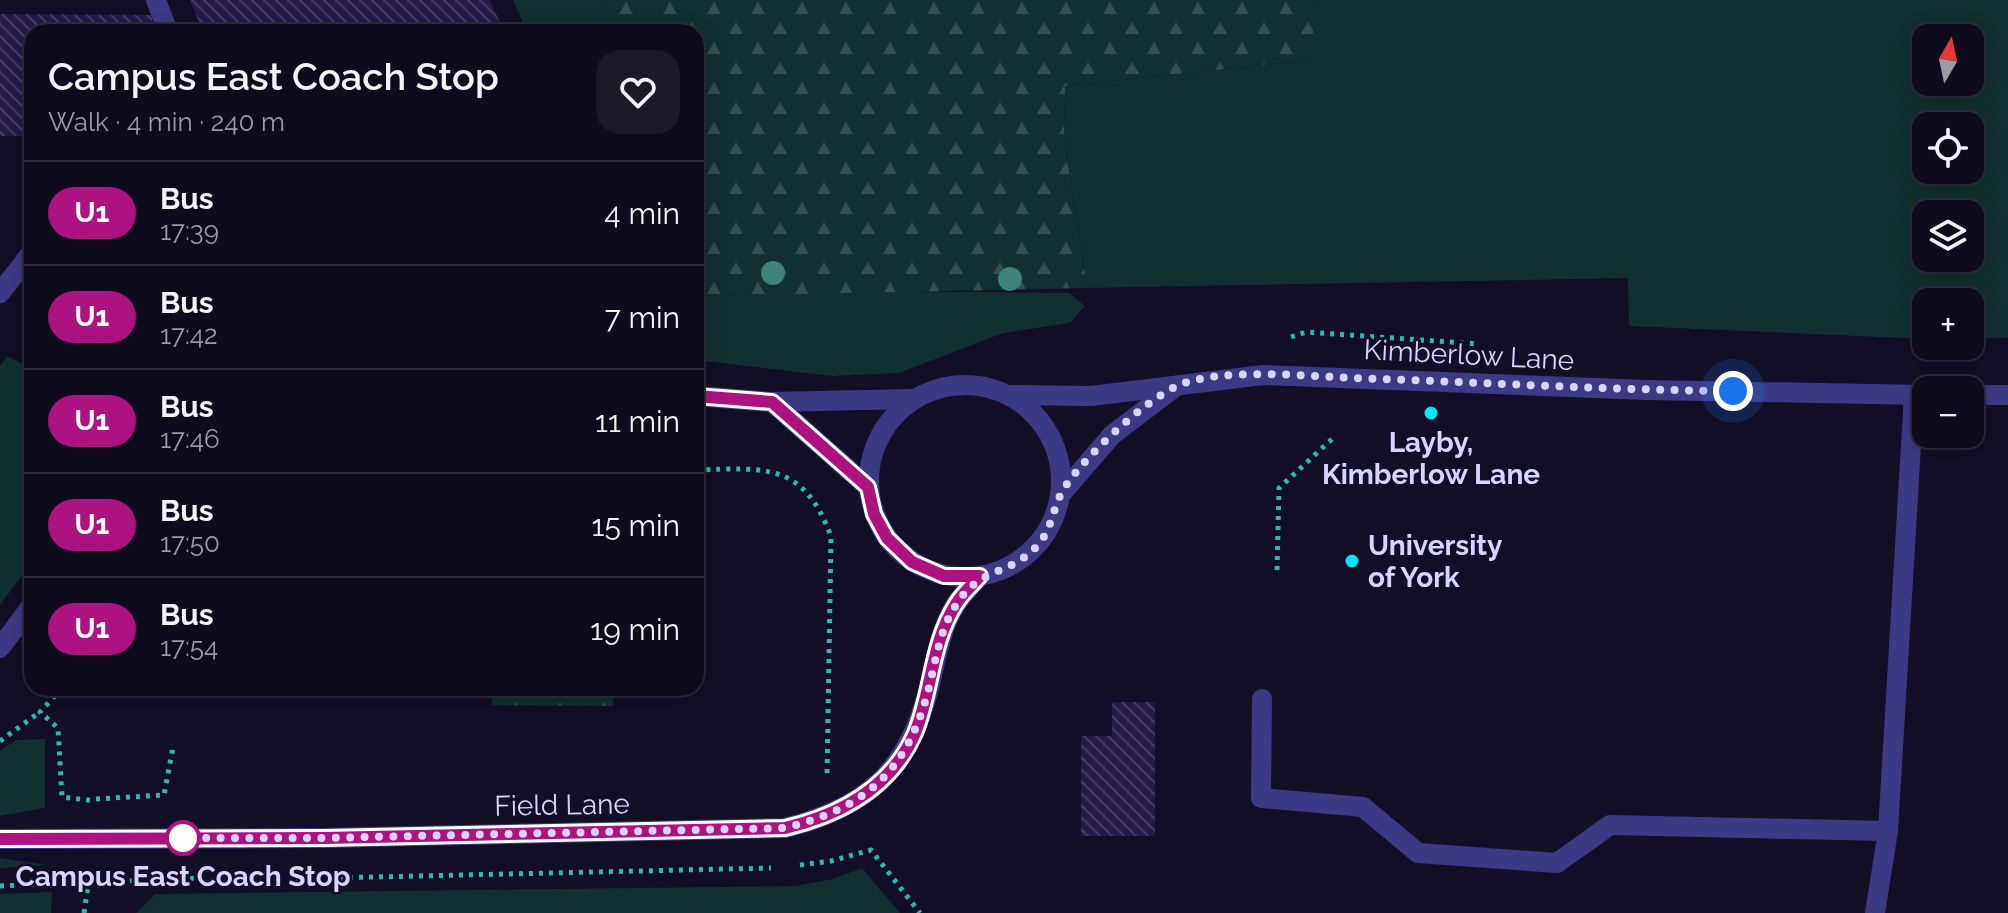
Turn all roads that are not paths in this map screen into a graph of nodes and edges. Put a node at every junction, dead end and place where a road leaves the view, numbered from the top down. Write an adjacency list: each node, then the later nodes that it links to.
1 (156, 0): 2 (street)
2 (165, 24)
3 (24, 262): 4 (street)
4 (0, 293)
5 (1178, 385): 6 (street, Kimberlow Lane); 7 (street, Kimberlow Lane); 15 (street)
6 (1012, 395): 11 (street); 15 (street)
7 (1912, 395)
8 (1984, 395): 9 (street)
9 (2008, 395)
10 (704, 397): 12 (street)
11 (911, 399): 12 (street); 14 (street)
12 (772, 402): 14 (street)
13 (1916, 448): 20 (street)
14 (868, 487): 16 (street)
15 (1062, 493): 16 (street)
16 (980, 576): 21 (street, Field Lane)
17 (24, 616): 18 (street)
18 (0, 648)
19 (1262, 699): 20 (street)
20 (1888, 831): 22 (street)
21 (0, 839)
22 (1875, 913)

